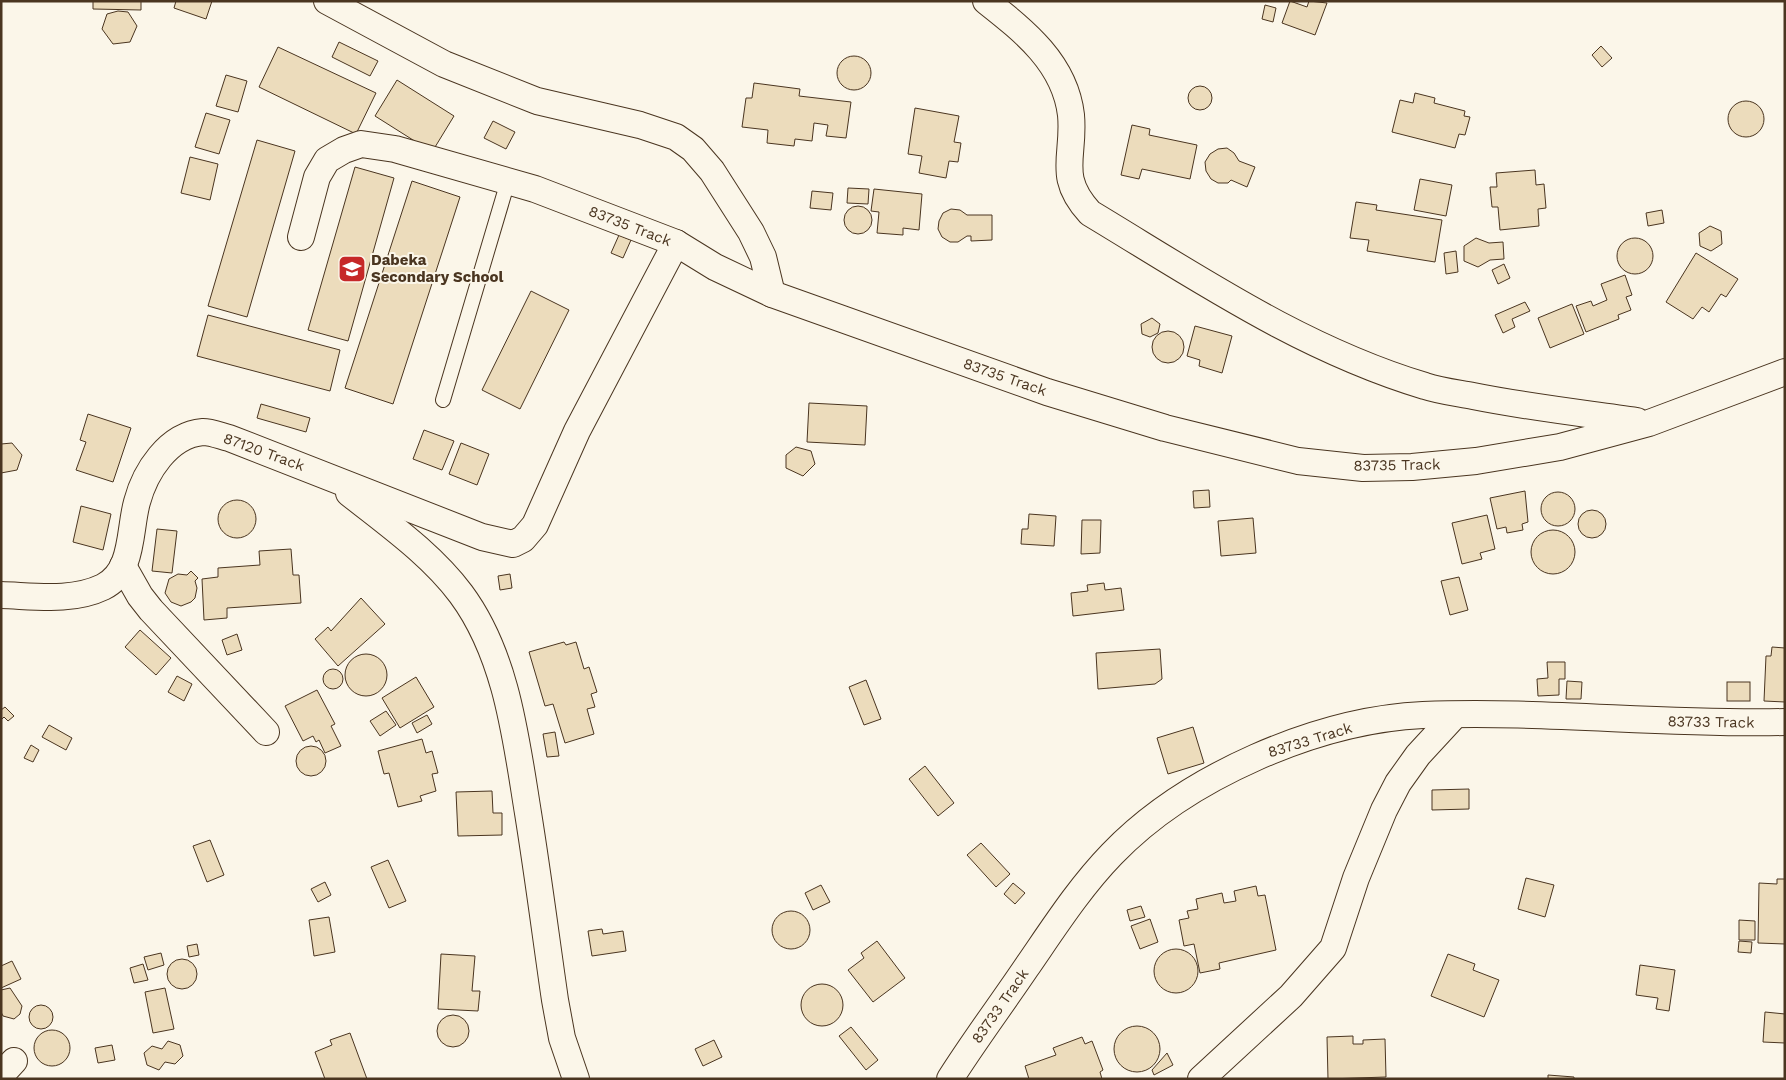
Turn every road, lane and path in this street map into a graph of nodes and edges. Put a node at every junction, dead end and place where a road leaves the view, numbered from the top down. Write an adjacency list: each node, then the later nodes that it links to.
1 (327, 1): 6 (street)
2 (986, 1): 9 (street)
3 (508, 181): 4 (street, 83735 Track); 5 (street, 83735 Track); 8 (lane)
4 (301, 236)
5 (676, 243): 6 (street, 83735 Track); 10 (street, 87120 Track)
6 (772, 294): 9 (street, 83735 Track)
7 (1785, 372): 9 (street, 83735 Track)
8 (443, 400)
9 (1649, 423)
10 (324, 474): 11 (street, 87120 Track); 16 (street)
11 (123, 566): 12 (street, 87120 Track); 15 (street)
12 (1, 595)
13 (1454, 716): 14 (street, 83733 Track); 17 (street, 83733 Track); 18 (street)
14 (1785, 722)
15 (266, 732)
16 (576, 1079)
17 (950, 1079)
18 (1201, 1079)

